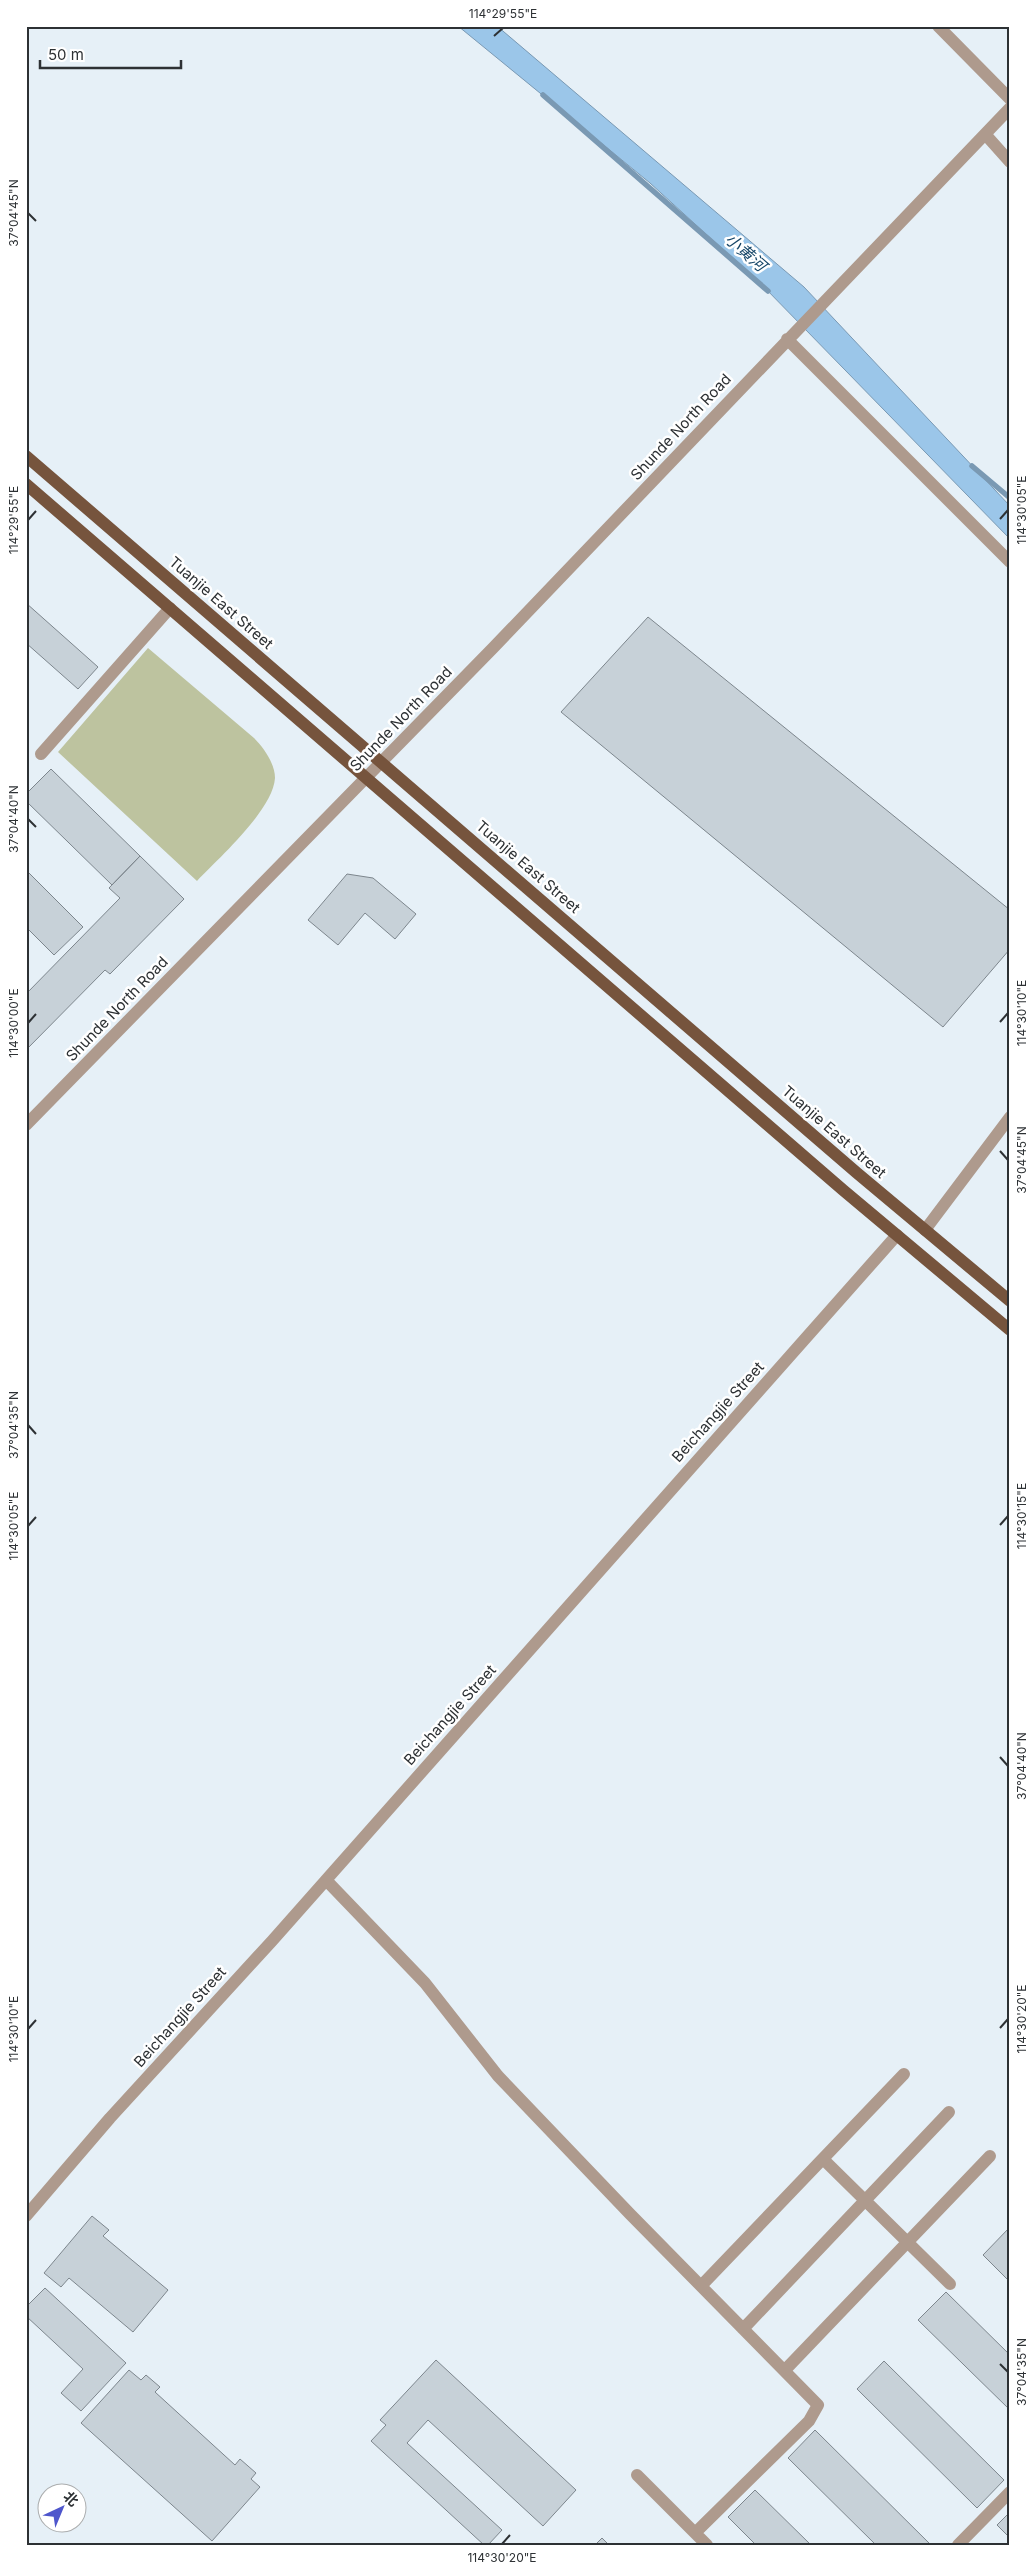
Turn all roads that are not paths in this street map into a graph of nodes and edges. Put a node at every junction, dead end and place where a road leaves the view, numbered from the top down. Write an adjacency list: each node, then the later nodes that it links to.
1 (938, 26): 2 (street)
2 (1010, 99)
3 (1010, 108): 4 (street)
4 (985, 134): 5 (street); 6 (street, Shunde North Road)
5 (1010, 162)
6 (790, 336): 9 (street); 12 (street, Shunde North Road)
7 (26, 456): 12 (main road, Tuanjie East Street)
8 (26, 484): 10 (main road)
9 (1010, 562)
10 (170, 608): 11 (street); 13 (main road)
11 (41, 754)
12 (381, 762): 13 (street, Shunde North Road); 16 (main road, Tuanjie East Street)
13 (366, 778): 15 (street, Shunde North Road); 17 (main road)
14 (1010, 1117): 16 (street)
15 (26, 1125)
16 (925, 1230): 18 (main road, Tuanjie East Street)
17 (897, 1235): 19 (main road); 20 (street, Beichangjie Street)
18 (1010, 1301)
19 (1010, 1330)
20 (326, 1880): 26 (street, Beichangjie Street); 29 (street)
21 (904, 2074): 24 (street)
22 (949, 2112): 25 (street)
23 (990, 2156): 27 (street)
24 (823, 2159): 25 (street); 29 (street)
25 (865, 2200): 27 (street); 30 (street)
26 (26, 2216)
27 (907, 2242): 28 (street); 31 (street)
28 (950, 2284)
29 (701, 2286): 30 (street)
30 (743, 2328): 31 (street)
31 (785, 2370): 34 (street)
32 (637, 2475): 34 (street)
33 (1010, 2492): 36 (street)
34 (695, 2533): 35 (street)
35 (707, 2545)
36 (958, 2545)

